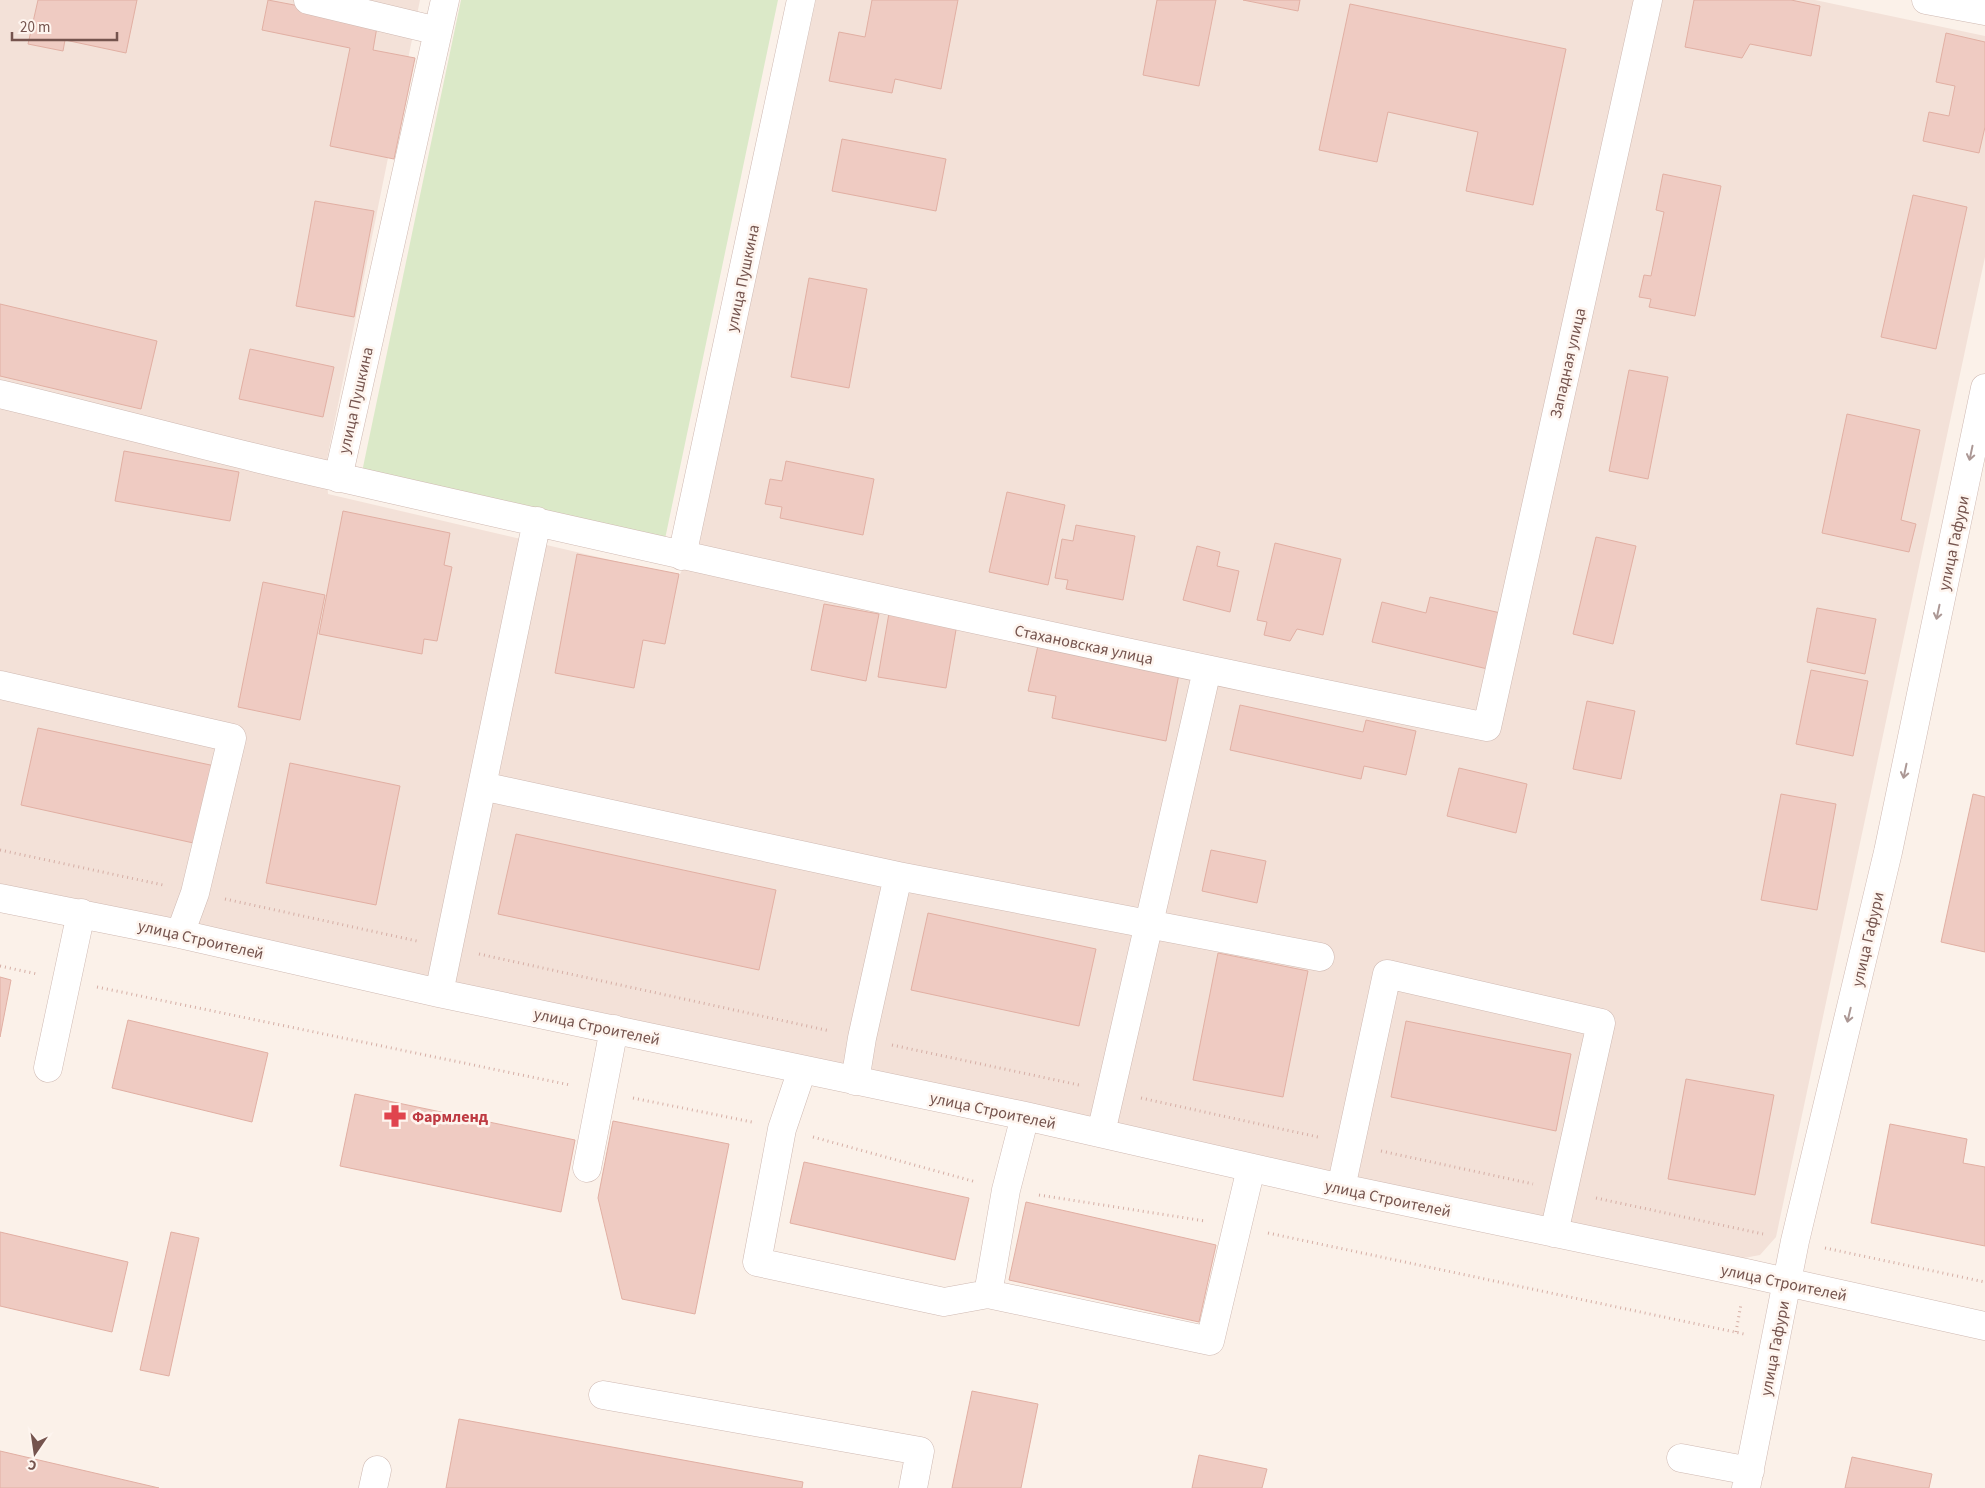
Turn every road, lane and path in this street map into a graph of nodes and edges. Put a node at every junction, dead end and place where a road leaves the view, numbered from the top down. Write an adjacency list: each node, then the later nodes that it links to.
1 (308, 0): 7 (street)
2 (445, 0): 7 (street, улица Пушкина)
3 (802, 0): 12 (street, улица Пушкина)
4 (1648, 0): 15 (street, Западная улица)
5 (1926, 0): 6 (street)
6 (1985, 11)
7 (438, 31): 10 (street, улица Пушкина)
8 (1985, 388): 47 (street, улица Гафури, one-way to 47)
9 (0, 394): 10 (street, Стахановская улица)
10 (338, 478): 11 (street, Стахановская улица)
11 (537, 521): 12 (street, Стахановская улица); 16 (street)
12 (682, 556): 13 (street, Стахановская улица)
13 (1207, 670): 15 (street, Стахановская улица); 22 (street)
14 (0, 685): 19 (street)
15 (1487, 726)
16 (482, 786): 18 (street); 24 (street)
17 (0, 850): 19 (path)
18 (898, 876): 22 (street); 30 (street)
19 (195, 892): 23 (street); 24 (path)
20 (0, 898): 21 (street, улица Строителей)
21 (81, 913): 23 (street, улица Строителей); 27 (street)
22 (1148, 923): 25 (street); 35 (street)
23 (180, 934): 28 (street, улица Строителей)
24 (449, 948): 28 (street); 30 (path)
25 (1320, 958)
26 (0, 966): 27 (path)
27 (66, 981): 31 (street); 34 (path)
28 (440, 994): 29 (street, улица Строителей)
29 (614, 1030): 32 (street, улица Строителей); 34 (street)
30 (862, 1038): 33 (street); 35 (path)
31 (48, 1068)
32 (802, 1070): 33 (street, улица Строителей); 37 (street)
33 (855, 1081): 36 (street, улица Строителей)
34 (601, 1092): 37 (path); 40 (street)
35 (1110, 1092): 38 (street); 39 (path)
36 (1025, 1116): 38 (street, улица Строителей); 43 (street)
37 (782, 1129): 43 (path); 50 (street)
38 (1101, 1133): 41 (street, улица Строителей)
39 (1350, 1144): 42 (street); 44 (path); 44 (street)
40 (587, 1168)
41 (1251, 1168): 42 (street, улица Строителей); 45 (street)
42 (1341, 1188): 46 (street, улица Строителей)
43 (1006, 1190): 45 (path); 50 (street)
44 (1564, 1191): 46 (street); 47 (path)
45 (1238, 1227): 50 (street); 52 (path)
46 (1554, 1233): 48 (street, улица Строителей)
47 (1795, 1241): 48 (street, улица Гафури); 49 (path)
48 (1788, 1282): 51 (street, улица Строителей); 52 (street, улица Гафури)
49 (1985, 1282)
50 (988, 1294)
51 (1985, 1326)
52 (1776, 1342): 55 (street, улица Гафури)
53 (603, 1395): 56 (street)
54 (1681, 1458): 55 (street)
55 (1748, 1480)
56 (913, 1488)

